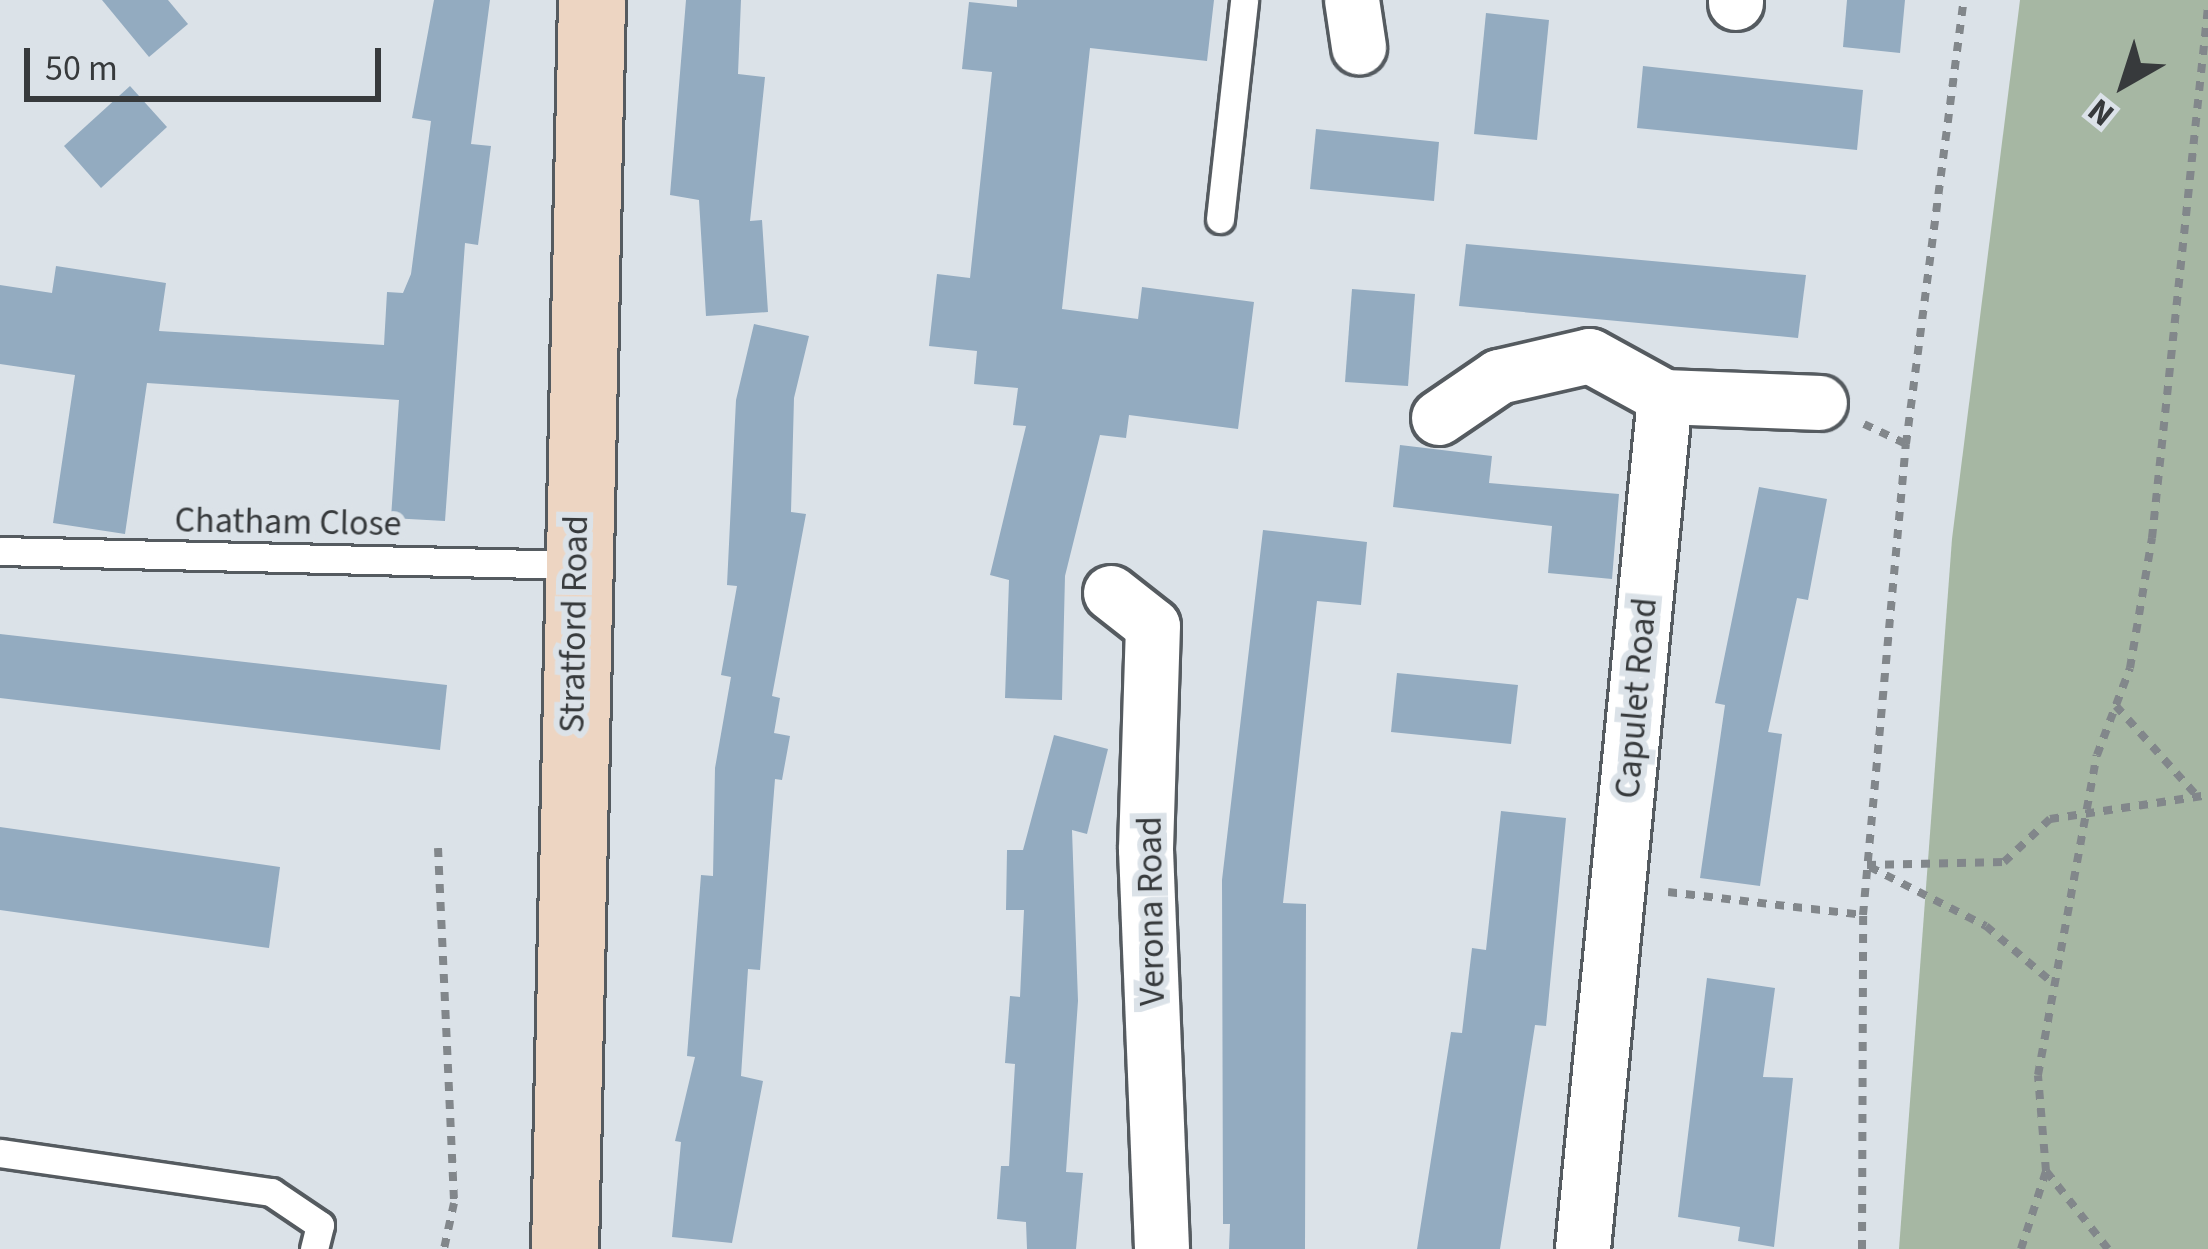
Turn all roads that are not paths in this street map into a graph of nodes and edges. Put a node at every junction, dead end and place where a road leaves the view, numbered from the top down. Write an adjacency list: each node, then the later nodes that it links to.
1 (592, 0): 8 (street, Stratford Road)
2 (1244, 0): 3 (lane)
3 (1220, 219)
4 (1665, 398): 5 (street); 6 (street); 14 (street, Capulet Road)
5 (1820, 403)
6 (1439, 418)
7 (0, 551): 8 (lane, Chatham Close)
8 (574, 565): 12 (street, Stratford Road)
9 (1112, 593): 13 (street, Verona Road)
10 (0, 1153): 11 (lane)
11 (314, 1249)
12 (565, 1249)
13 (1162, 1249)
14 (1583, 1249)

